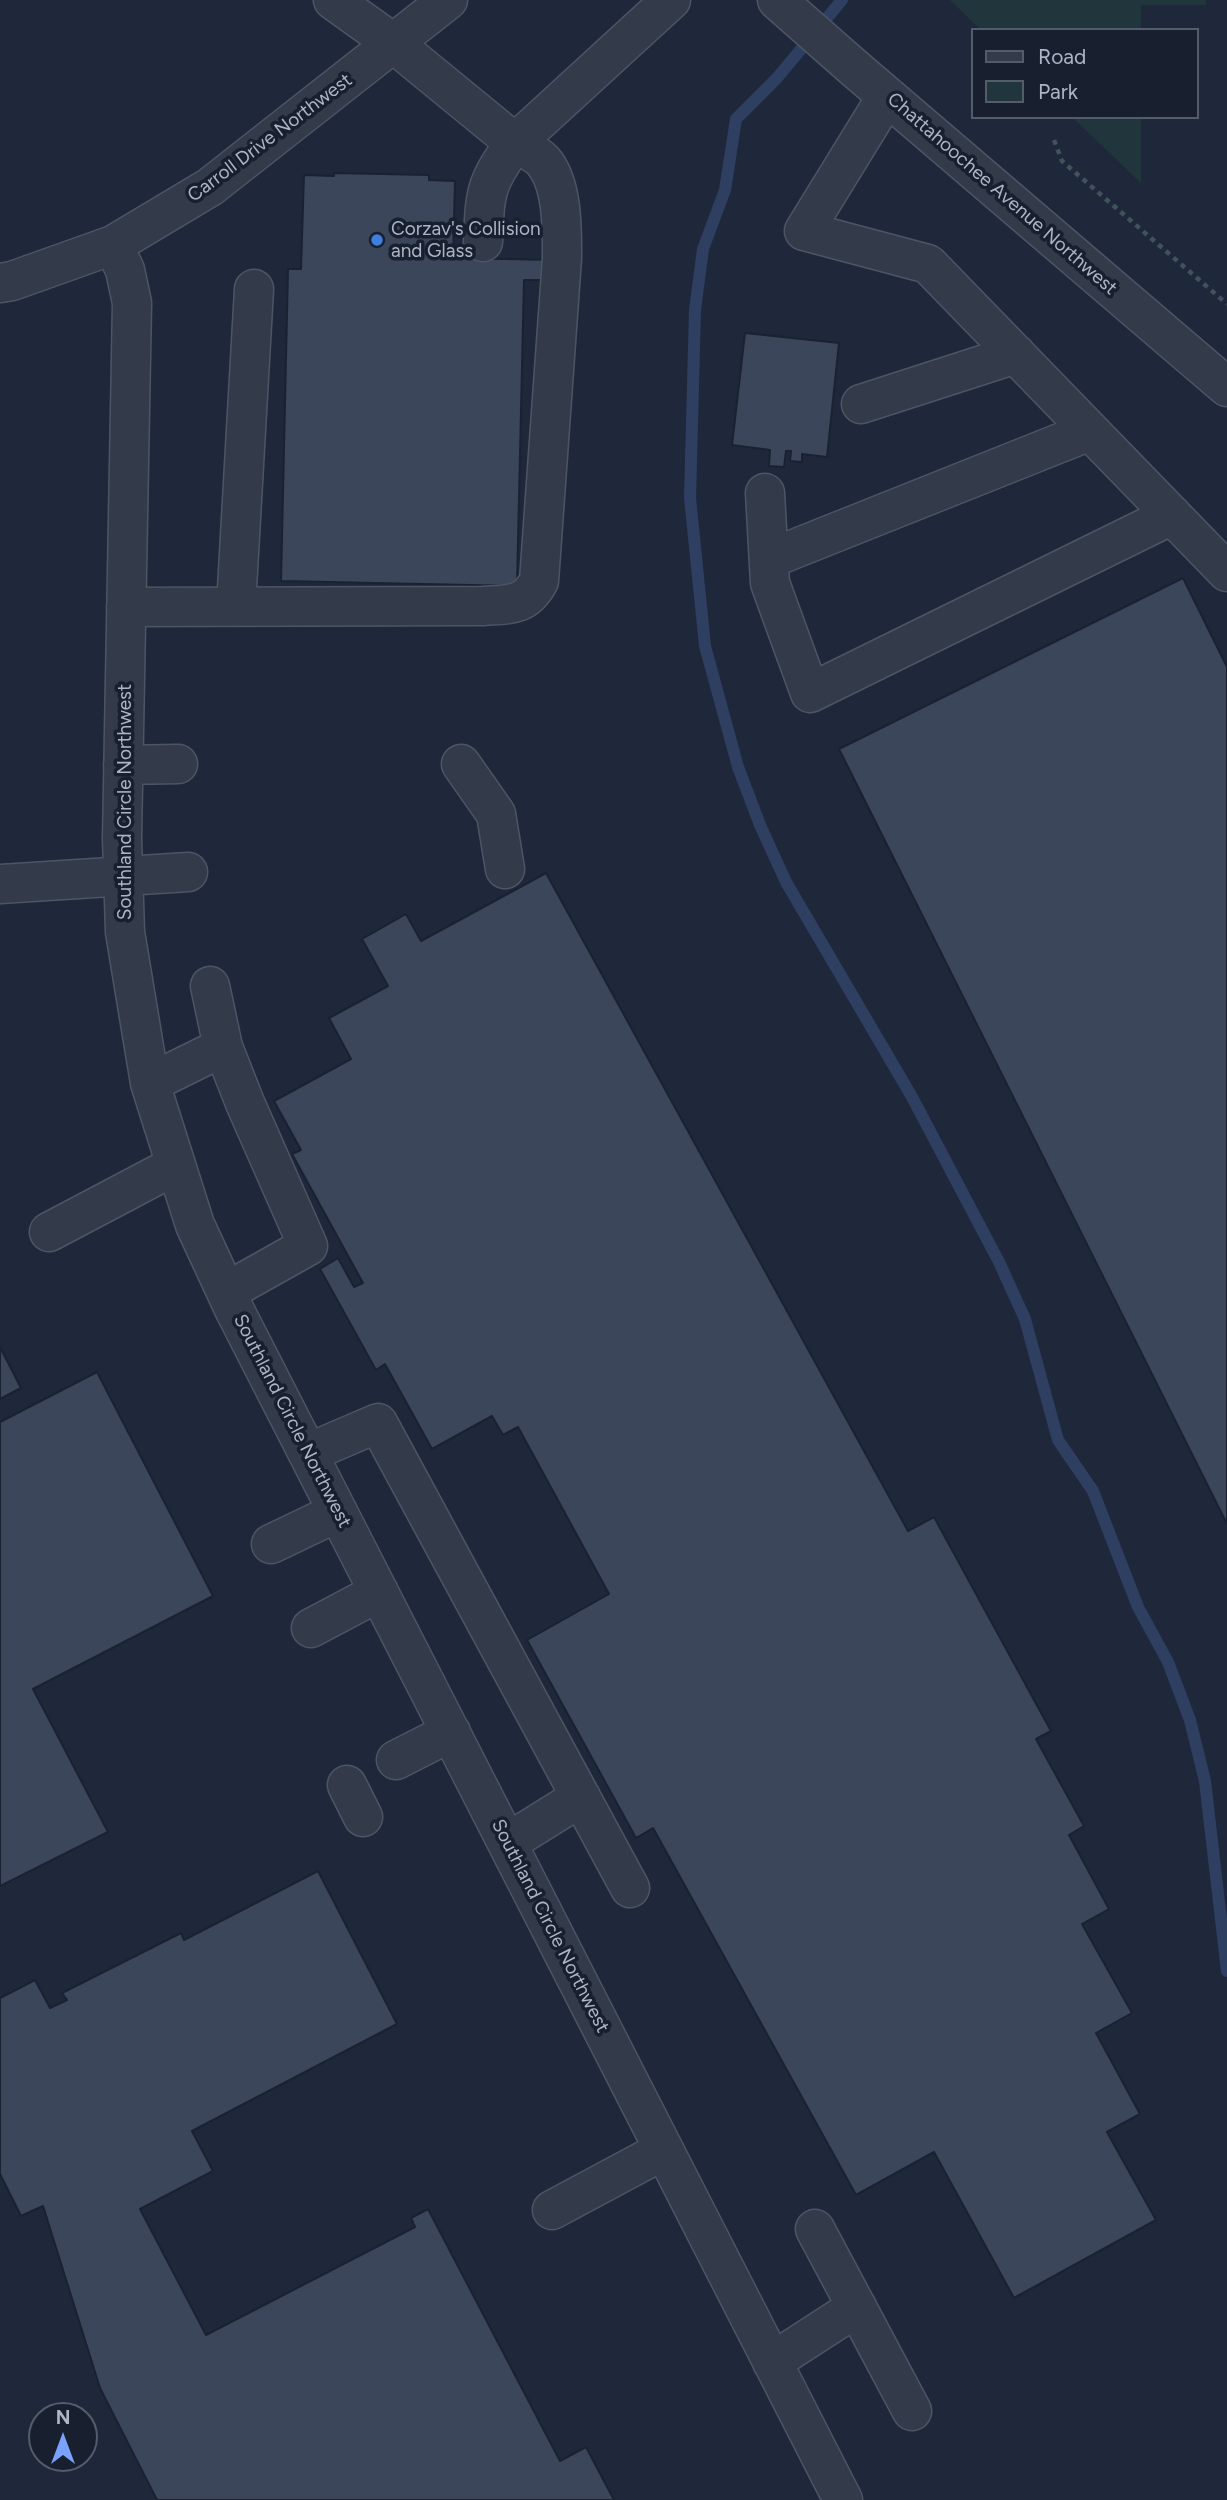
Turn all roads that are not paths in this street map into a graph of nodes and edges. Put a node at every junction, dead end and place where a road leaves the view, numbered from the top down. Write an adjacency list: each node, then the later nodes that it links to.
1 (333, 0): 5 (street)
2 (448, 0): 5 (street, Carroll Drive Northwest)
3 (671, 0): 7 (street)
4 (777, 0): 6 (street, Chattahoochee Avenue Northwest)
5 (393, 43): 7 (street); 9 (street, Carroll Drive Northwest)
6 (887, 96): 12 (street); 13 (street, Chattahoochee Avenue Northwest)
7 (515, 143): 8 (street); 20 (street)
8 (483, 242)
9 (113, 245): 10 (street, Carroll Drive Northwest); 21 (street, Southland Circle Northwest)
10 (0, 283)
11 (254, 289): 20 (street)
12 (1016, 354): 14 (street); 15 (street)
13 (1227, 387)
14 (861, 404)
15 (1090, 430): 17 (street); 18 (street)
16 (765, 493): 18 (street)
17 (1172, 515): 18 (street); 19 (street)
18 (769, 559)
19 (1227, 572)
20 (236, 606): 21 (street)
21 (126, 607): 24 (street, Southland Circle Northwest)
22 (178, 764): 24 (street)
23 (461, 764): 25 (street)
24 (123, 765): 27 (street, Southland Circle Northwest)
25 (505, 869)
26 (188, 872): 27 (street)
27 (123, 875): 28 (street); 31 (street, Southland Circle Northwest)
28 (0, 884)
29 (210, 986): 30 (street)
30 (223, 1047): 31 (street); 34 (street)
31 (150, 1083): 32 (street, Southland Circle Northwest)
32 (176, 1165): 33 (street); 34 (street, Southland Circle Northwest)
33 (49, 1232)
34 (226, 1292): 35 (street, Southland Circle Northwest)
35 (308, 1453): 36 (street, Southland Circle Northwest); 42 (street)
36 (338, 1512): 37 (street); 38 (street, Southland Circle Northwest)
37 (271, 1544)
38 (379, 1592): 39 (street); 40 (street, Southland Circle Northwest)
39 (311, 1628)
40 (451, 1732): 41 (street); 43 (street, Southland Circle Northwest)
41 (396, 1760)
42 (580, 1797): 43 (street); 44 (street)
43 (507, 1843): 45 (street, Southland Circle Northwest)
44 (630, 1888)
45 (664, 2150): 46 (street); 49 (street, Southland Circle Northwest)
46 (552, 2210)
47 (815, 2229): 48 (street)
48 (857, 2308): 49 (street); 50 (street)
49 (772, 2362): 51 (street, Southland Circle Northwest)
50 (912, 2411)
51 (843, 2500)

